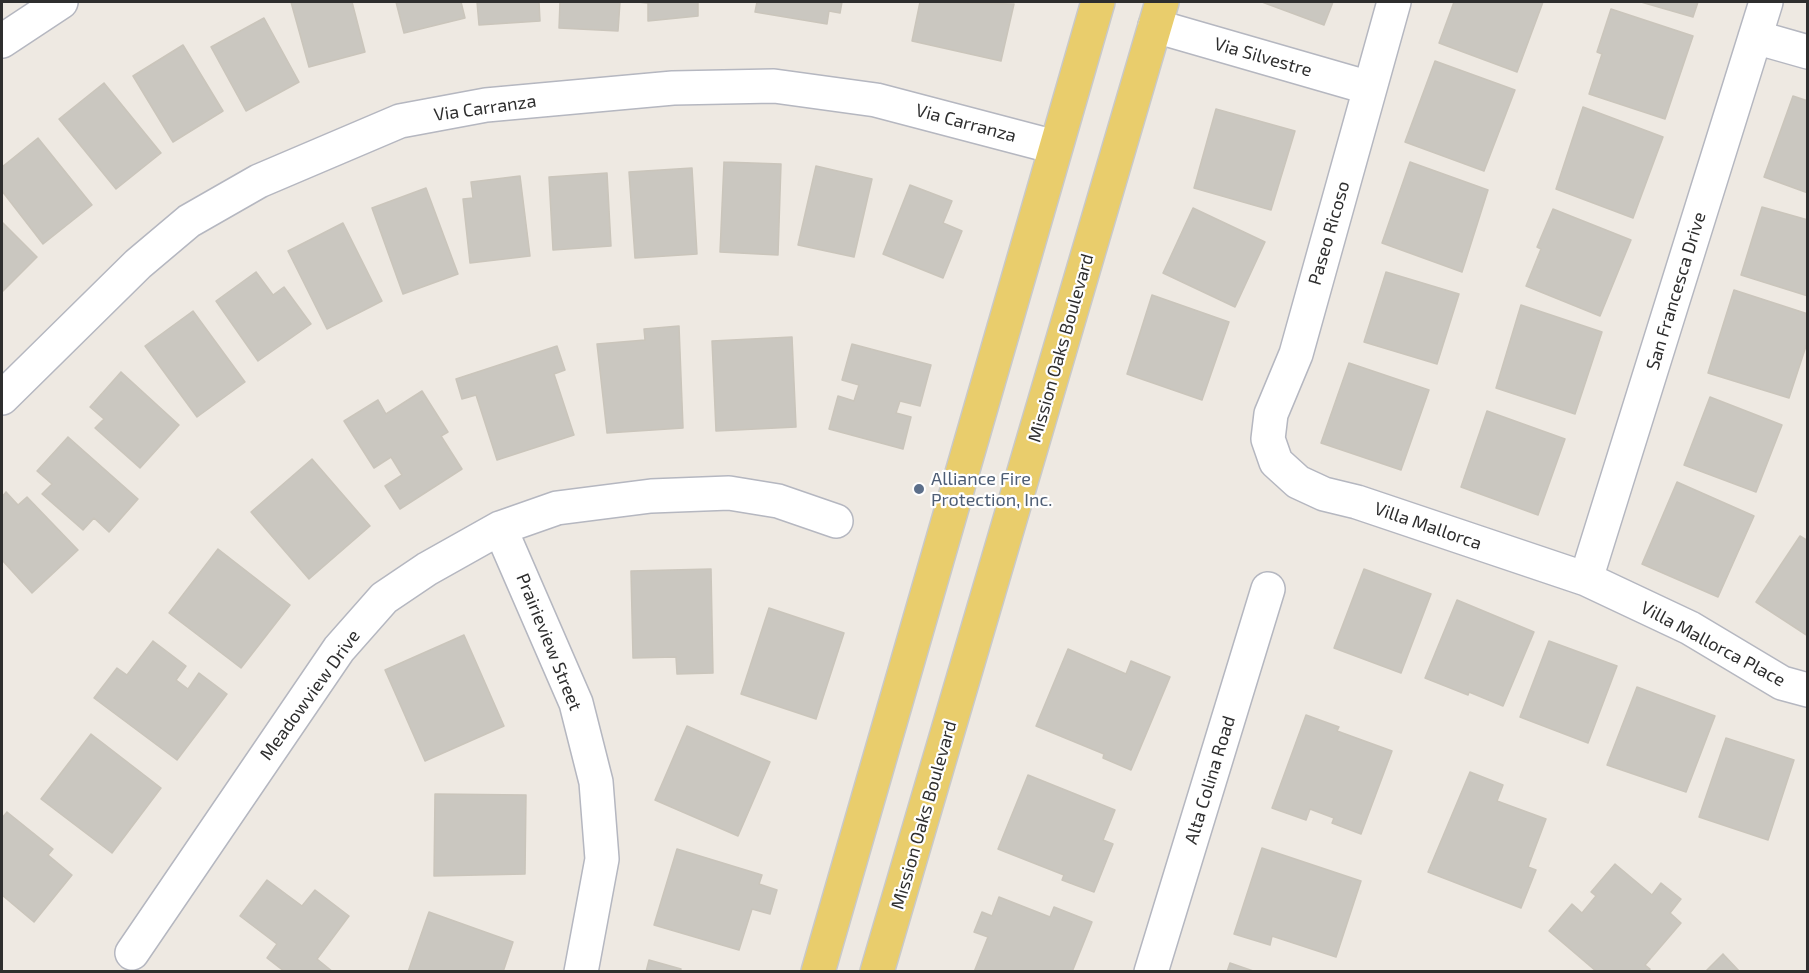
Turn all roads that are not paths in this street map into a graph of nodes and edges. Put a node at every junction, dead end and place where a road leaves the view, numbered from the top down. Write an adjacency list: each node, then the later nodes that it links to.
1 (61, 2): 7 (street)
2 (1098, 2): 10 (main road)
3 (1394, 2): 9 (street, Paseo Ricoso)
4 (1766, 2): 6 (street, San Francesca Drive)
5 (1159, 14): 9 (street, Via Silvestre); 21 (main road, Mission Oaks Boulevard)
6 (1755, 37): 8 (street); 15 (street, San Francesca Drive)
7 (2, 41)
8 (1808, 52)
9 (1370, 88): 12 (street, Paseo Ricoso)
10 (1055, 147): 11 (street, Via Carranza); 20 (main road)
11 (2, 398)
12 (1276, 462): 15 (street, Villa Mallorca)
13 (836, 521): 14 (street, Meadowview Drive)
14 (500, 528): 18 (street, Meadowview Drive); 19 (street, Prairieview Street)
15 (1586, 579): 17 (street, Villa Mallorca Place)
16 (1268, 589): 22 (street, Alta Colina Road)
17 (1808, 690)
18 (132, 953)
19 (580, 972)
20 (818, 972)
21 (877, 972)
22 (1151, 972)

